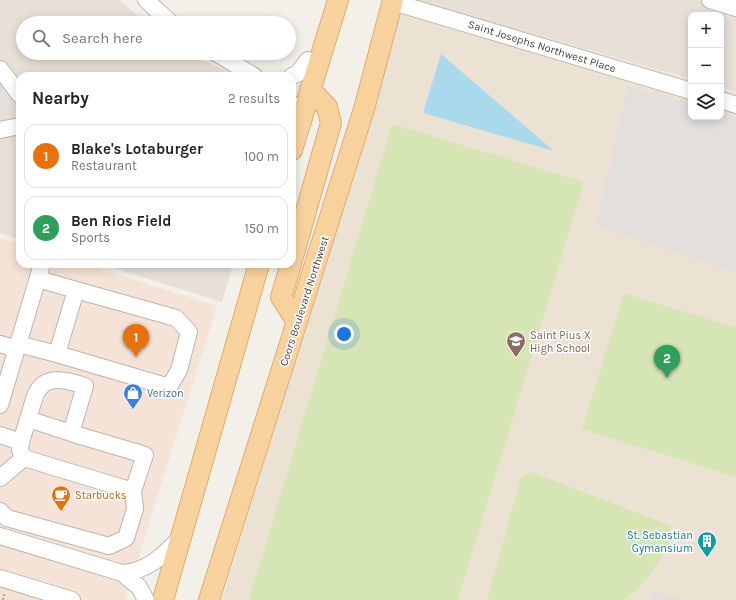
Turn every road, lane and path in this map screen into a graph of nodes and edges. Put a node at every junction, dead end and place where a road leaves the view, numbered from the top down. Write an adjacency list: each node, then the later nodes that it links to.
1 (146, 0): 7 (street)
2 (327, 0): 9 (main road)
3 (338, 0): 14 (main road)
4 (710, 0): 6 (street)
5 (393, 1): 15 (street, Saint Josephs Northwest Place); 29 (main road, Coors Boulevard Northwest)
6 (736, 8)
7 (163, 16)
8 (228, 60): 11 (street)
9 (308, 60): 12 (street)
10 (0, 69): 13 (street)
11 (250, 72)
12 (296, 74)
13 (16, 90)
14 (310, 90): 19 (main road); 23 (main road)
15 (688, 90)
16 (724, 101): 17 (street)
17 (736, 105)
18 (296, 117): 19 (street)
19 (299, 126): 22 (main road)
20 (16, 127): 21 (street)
21 (0, 130)
22 (296, 136)
23 (296, 246)
24 (41, 268): 27 (street)
25 (258, 268): 43 (main road)
26 (290, 268): 29 (main road)
27 (38, 280): 28 (street); 31 (street)
28 (76, 290): 32 (street); 32 (street)
29 (297, 322): 49 (main road, Coors Boulevard Northwest)
30 (0, 344): 31 (street)
31 (18, 347): 32 (street); 33 (street)
32 (57, 354)
33 (0, 405)
34 (28, 419): 35 (street); 35 (street); 37 (street)
35 (71, 433): 40 (street)
36 (0, 435): 37 (street)
37 (21, 442): 38 (street)
38 (24, 458): 39 (street); 40 (street)
39 (0, 478)
40 (134, 491): 41 (street)
41 (0, 511)
42 (0, 536): 44 (street)
43 (181, 536): 44 (street); 48 (main road)
44 (122, 573): 47 (street)
45 (0, 578): 46 (street)
46 (72, 600)
47 (146, 600)
48 (163, 600)
49 (209, 600)

